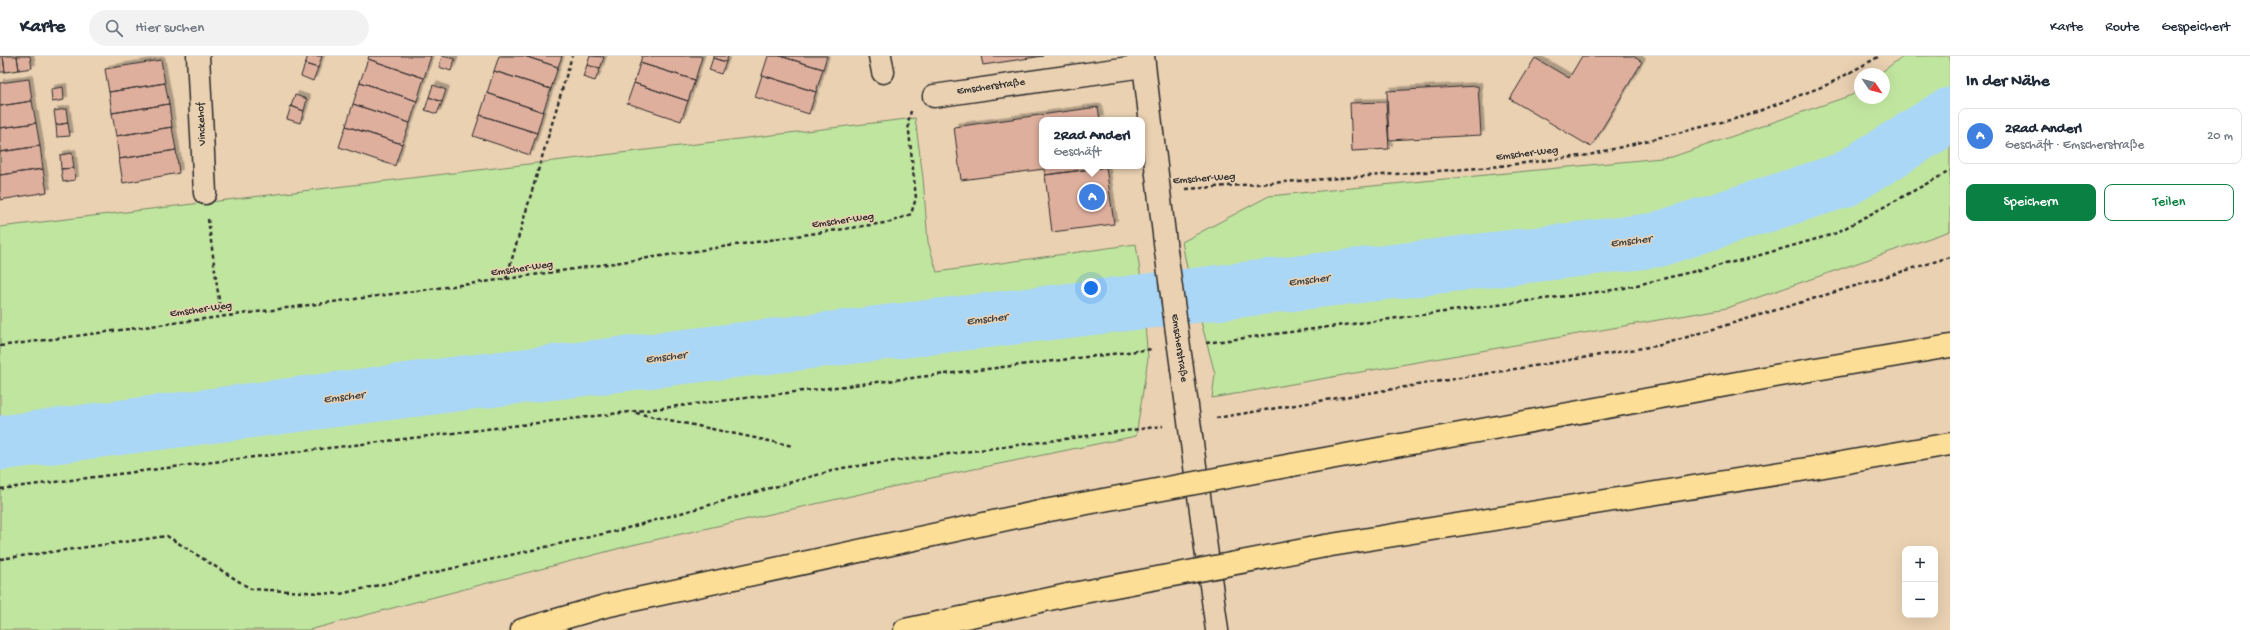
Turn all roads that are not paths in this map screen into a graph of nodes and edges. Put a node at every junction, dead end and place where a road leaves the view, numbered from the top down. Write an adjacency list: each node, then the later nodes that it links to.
1 (198, 56): 4 (street, Vinckehof)
2 (1143, 61): 3 (street, Emscherstraße); 9 (street, Emscherstraße, bridge)
3 (934, 96)
4 (205, 193)
5 (1950, 346): 7 (highway, bridge)
6 (1950, 444): 8 (highway, bridge)
7 (522, 630)
8 (905, 630)
9 (1218, 630)

